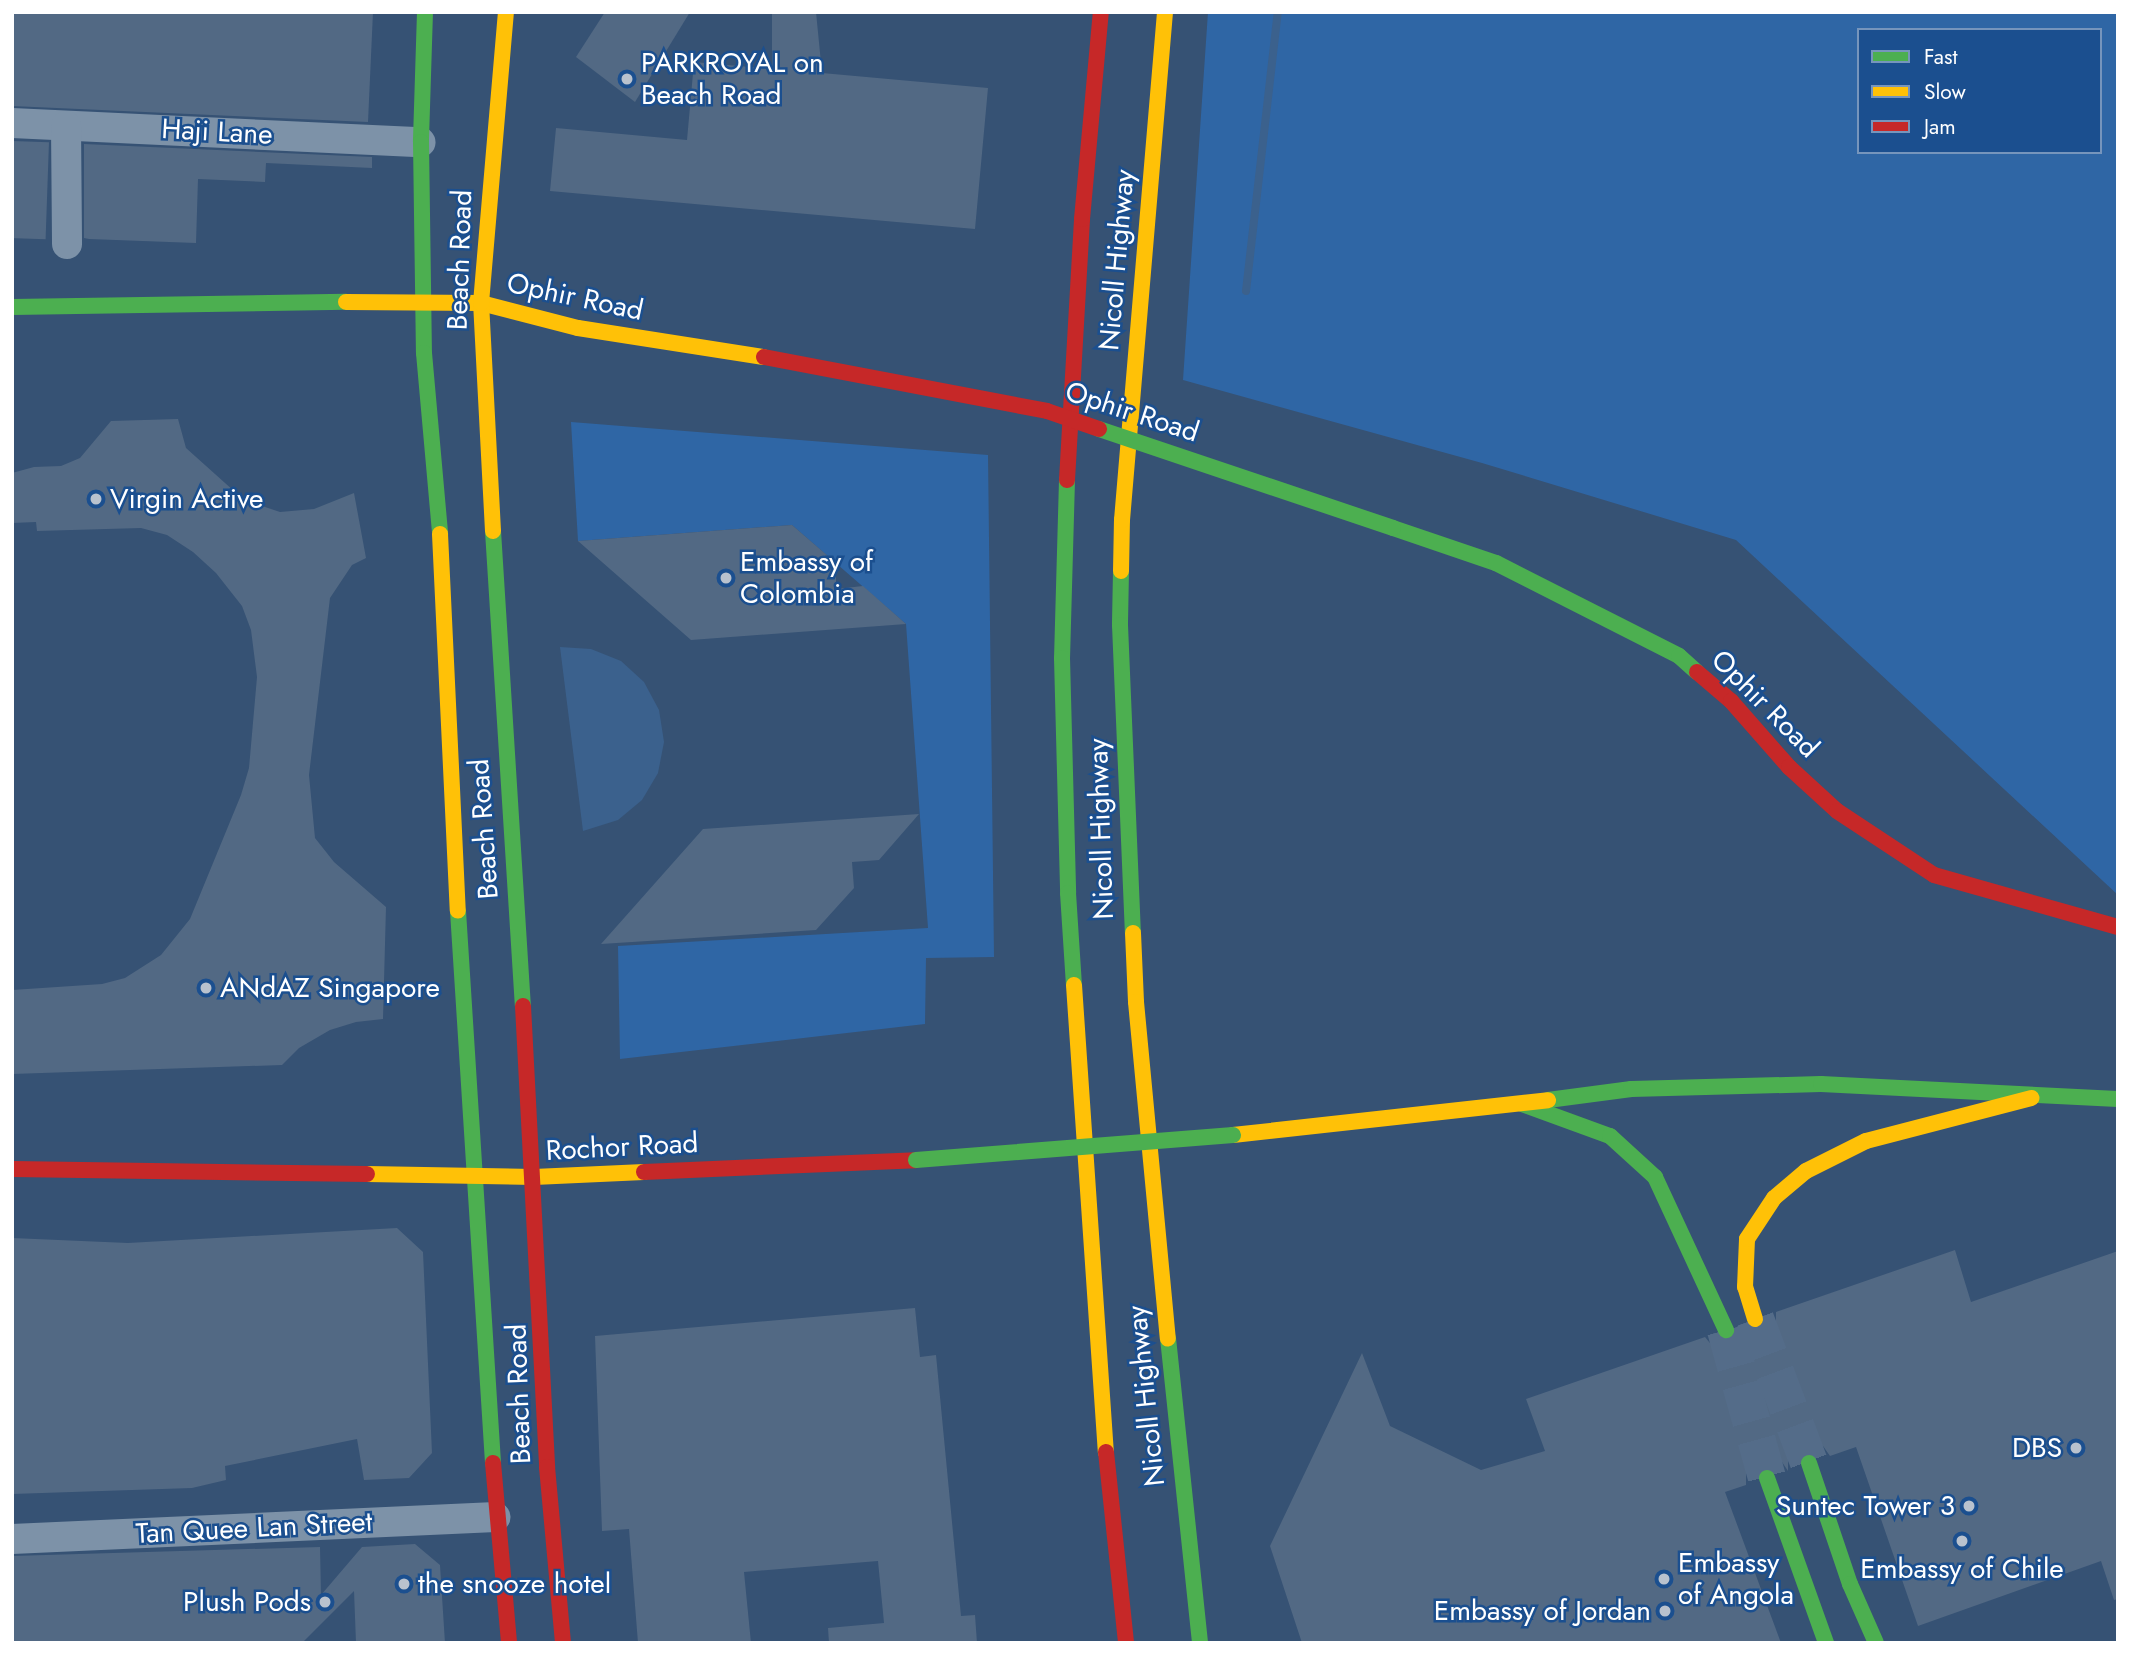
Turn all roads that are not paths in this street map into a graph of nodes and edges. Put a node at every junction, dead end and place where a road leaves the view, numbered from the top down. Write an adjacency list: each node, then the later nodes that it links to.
1 (425, 12): 7 (main road, Beach Road)
2 (506, 12): 10 (main road, Beach Road)
3 (1101, 12): 27 (main road, Nicoll Highway)
4 (1165, 12): 28 (main road, Nicoll Highway)
5 (12, 123): 6 (street, Haji Lane)
6 (66, 125): 7 (street, Haji Lane); 8 (street)
7 (421, 142): 9 (main road, Beach Road)
8 (67, 244)
9 (422, 303): 10 (main road, Ophir Road); 11 (main road, Ophir Road); 17 (main road, Beach Road)
10 (481, 303): 12 (main road, Ophir Road, bridge); 18 (main road, Beach Road)
11 (12, 307)
12 (2118, 927)
13 (2034, 1097): 14 (main road); 15 (main road, Rochor Road); 19 (main road)
14 (2118, 1099)
15 (1522, 1104): 18 (main road, Rochor Road, bridge); 20 (main road)
16 (12, 1169): 17 (main road, Rochor Road)
17 (475, 1174): 18 (main road, Rochor Road); 23 (main road, Beach Road)
18 (534, 1177): 26 (main road, Beach Road)
19 (1755, 1319)
20 (1726, 1329)
21 (1809, 1463): 30 (main road)
22 (1767, 1478): 29 (main road)
23 (496, 1517): 24 (street, Tan Quee Lan Street); 25 (main road, Beach Road)
24 (12, 1539)
25 (509, 1643)
26 (563, 1643)
27 (1126, 1643)
28 (1200, 1643)
29 (1826, 1643)
30 (1876, 1643)

